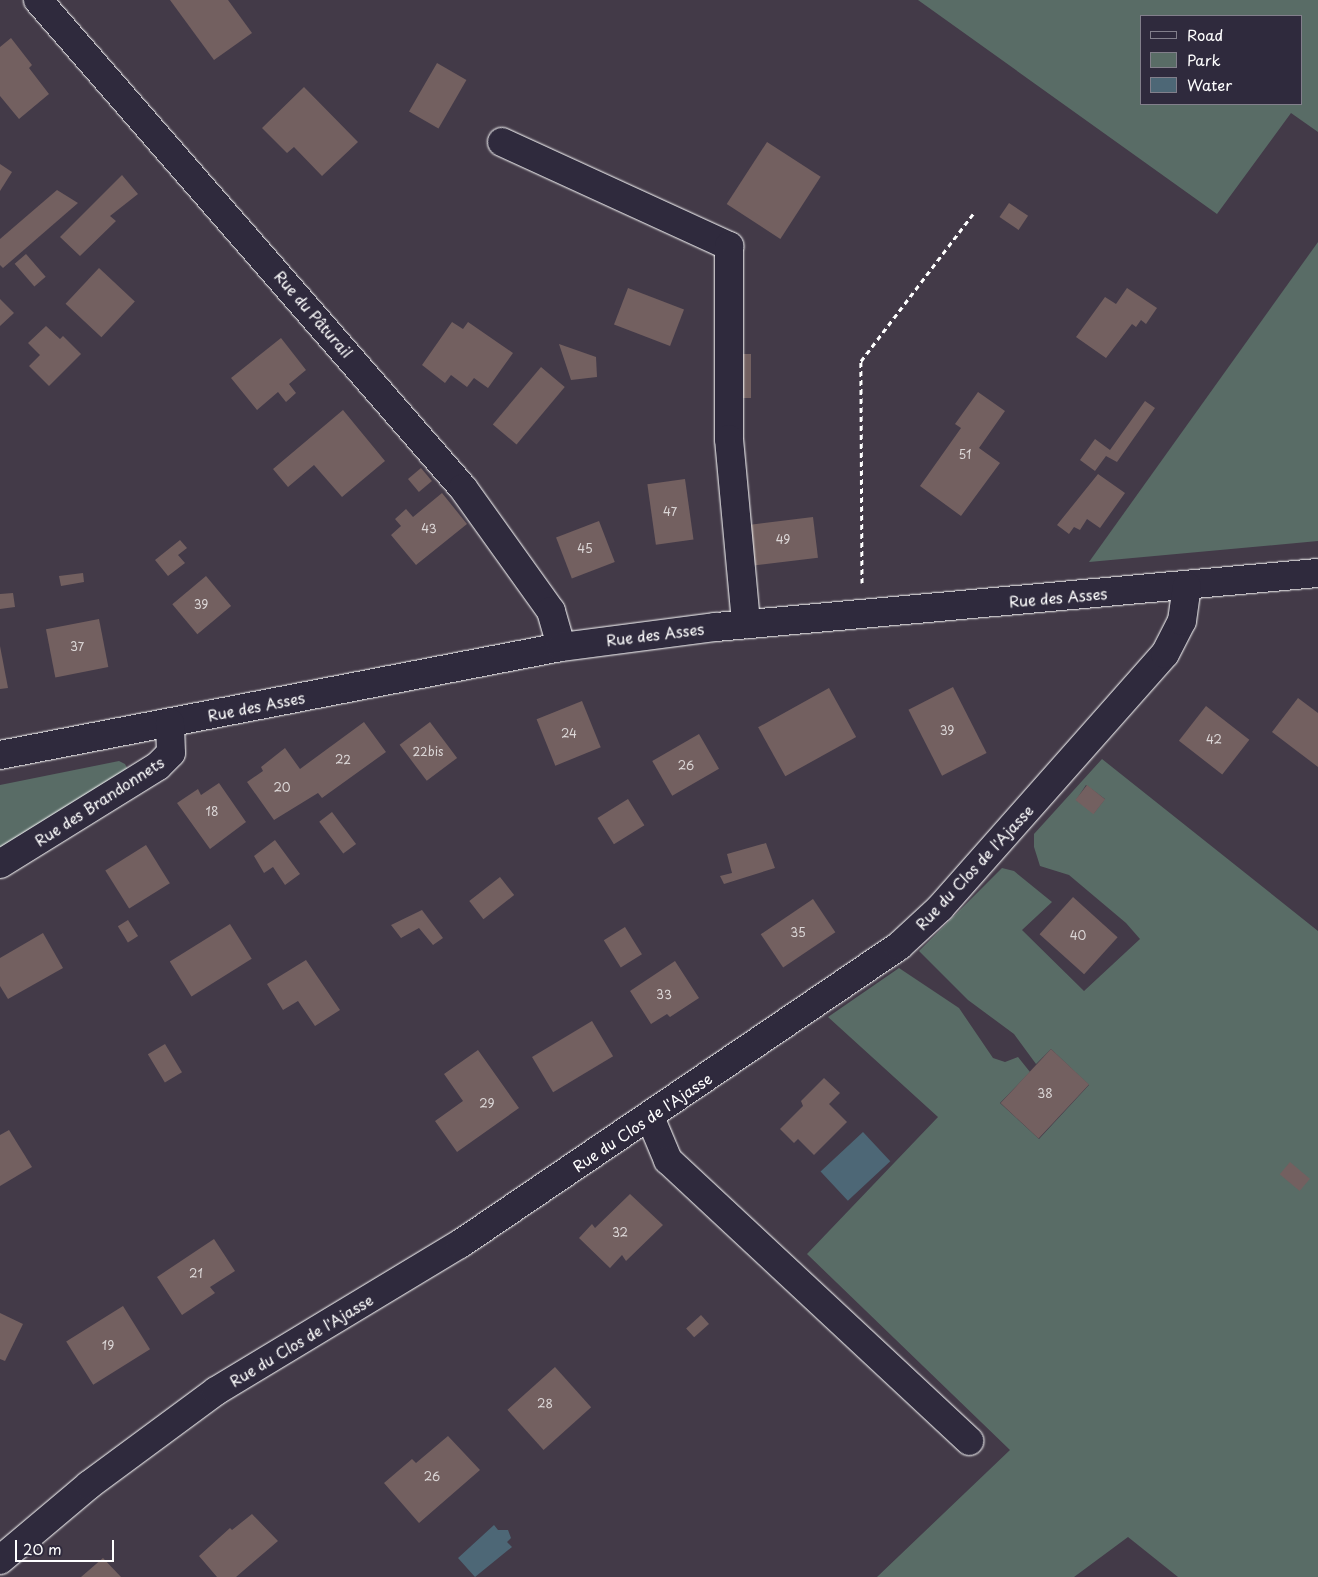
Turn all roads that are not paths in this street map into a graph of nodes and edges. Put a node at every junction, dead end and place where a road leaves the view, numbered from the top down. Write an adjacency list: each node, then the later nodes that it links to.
1 (38, 0): 6 (street, Rue du Pâturail)
2 (502, 142): 5 (street)
3 (1318, 573): 4 (street, Rue des Asses)
4 (1187, 586): 5 (street, Rue des Asses); 10 (street, Rue du Clos de l'Ajasse)
5 (746, 624): 6 (street, Rue des Asses)
6 (561, 647): 7 (street, Rue des Asses)
7 (170, 723): 8 (street, Rue des Asses); 9 (street, Rue des Brandonnets)
8 (0, 755)
9 (0, 864)
10 (650, 1117): 11 (street); 12 (street, Rue du Clos de l'Ajasse)
11 (969, 1441)
12 (0, 1560)

